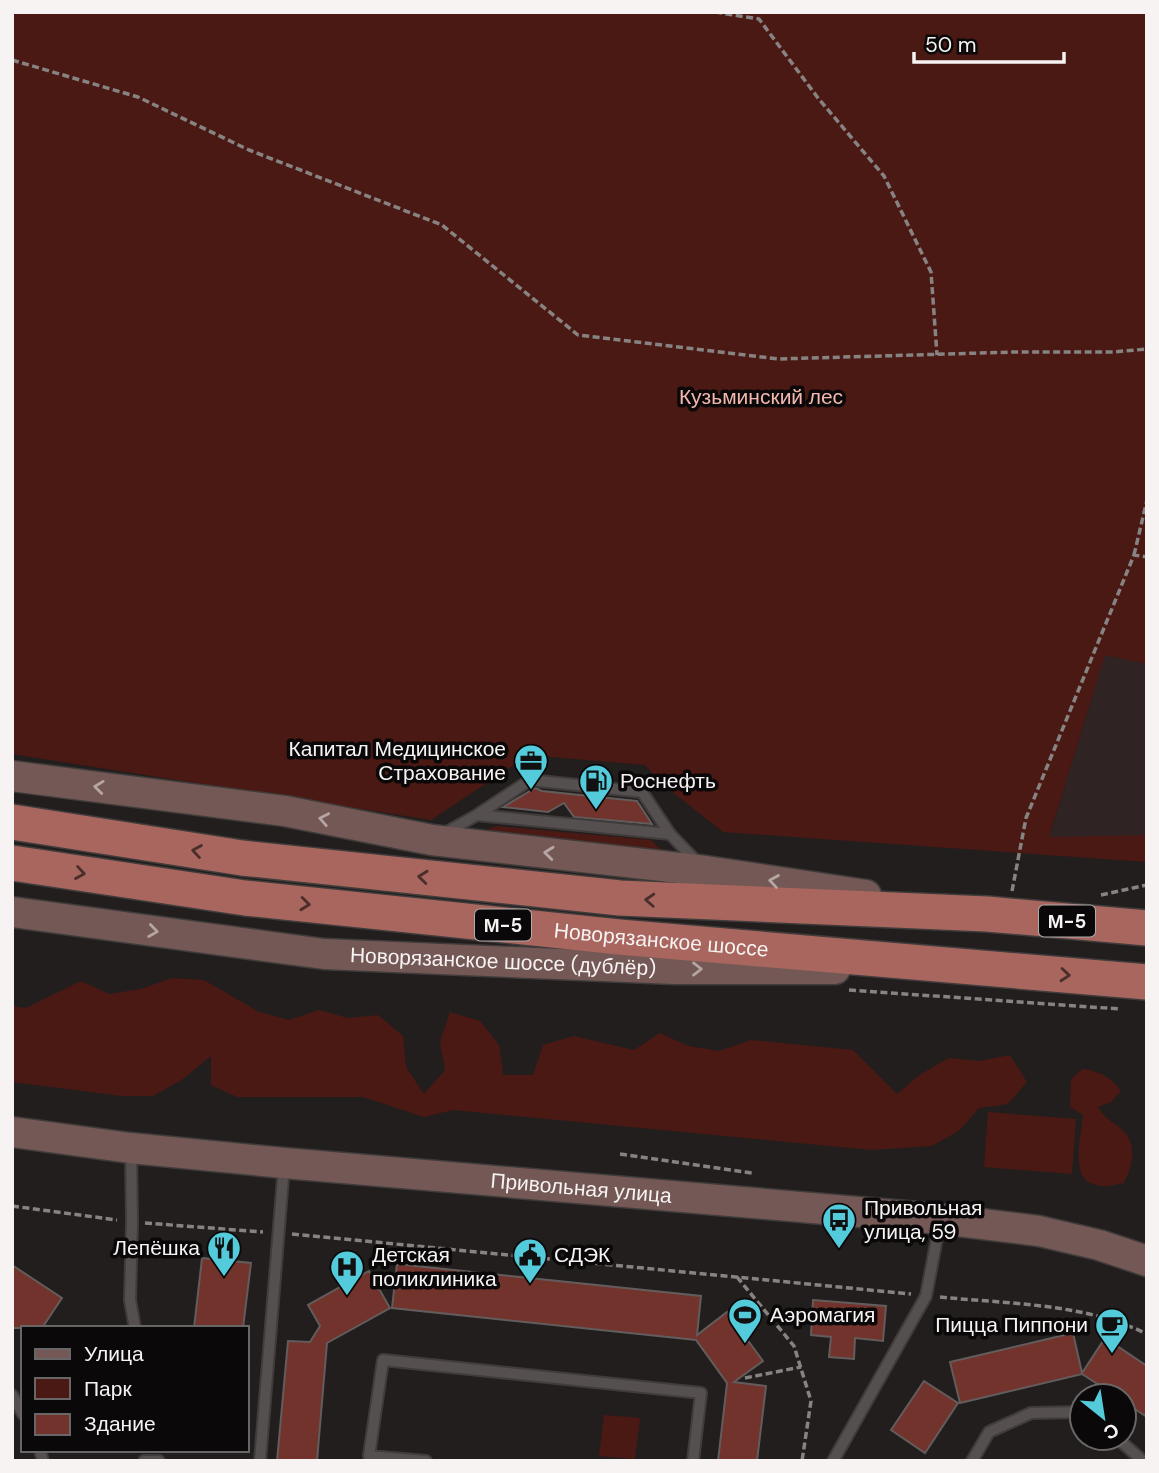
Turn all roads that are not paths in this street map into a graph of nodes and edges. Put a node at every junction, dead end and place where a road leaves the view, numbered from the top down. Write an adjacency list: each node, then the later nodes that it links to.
1 (12, 776): 11 (main road, one-way to 1)
2 (570, 784): 3 (lane); 5 (lane); 8 (lane)
3 (595, 787): 4 (lane); 6 (lane)
4 (617, 789): 7 (lane); 10 (lane)
5 (577, 795)
6 (602, 798)
7 (624, 800)
8 (477, 815): 10 (lane); 11 (lane)
9 (12, 822): 15 (highway, Новорязанское шоссе / М-5, one-way to 9)
10 (670, 834): 13 (lane)
11 (432, 840): 13 (main road, one-way to 11)
12 (12, 863): 17 (highway, Новорязанское шоссе / М-5, one-way to 17)
13 (706, 871): 15 (main road, one-way to 13)
14 (12, 912): 17 (main road, Новорязанское шоссе (дублёр), one-way to 17)
15 (997, 915): 16 (highway, Новорязанское шоссе / М-5)
16 (1147, 928)
17 (997, 970): 18 (highway, Новорязанское шоссе / М-5, one-way to 18)
18 (1147, 982)
19 (12, 1132): 20 (main road, Привольная улица)
20 (130, 1148): 21 (main road, Привольная улица); 24 (lane)
21 (284, 1163): 22 (main road, Привольная улица); 31 (lane)
22 (941, 1219): 23 (main road, Привольная улица); 34 (lane)
23 (1147, 1261)
24 (135, 1326)
25 (12, 1395): 26 (lane)
26 (21, 1411)
27 (1068, 1412): 35 (lane)
28 (369, 1458): 32 (lane); 33 (lane)
29 (144, 1461): 30 (lane)
30 (159, 1461)
31 (260, 1461)
32 (426, 1461)
33 (694, 1461)
34 (833, 1461)
35 (972, 1461)

